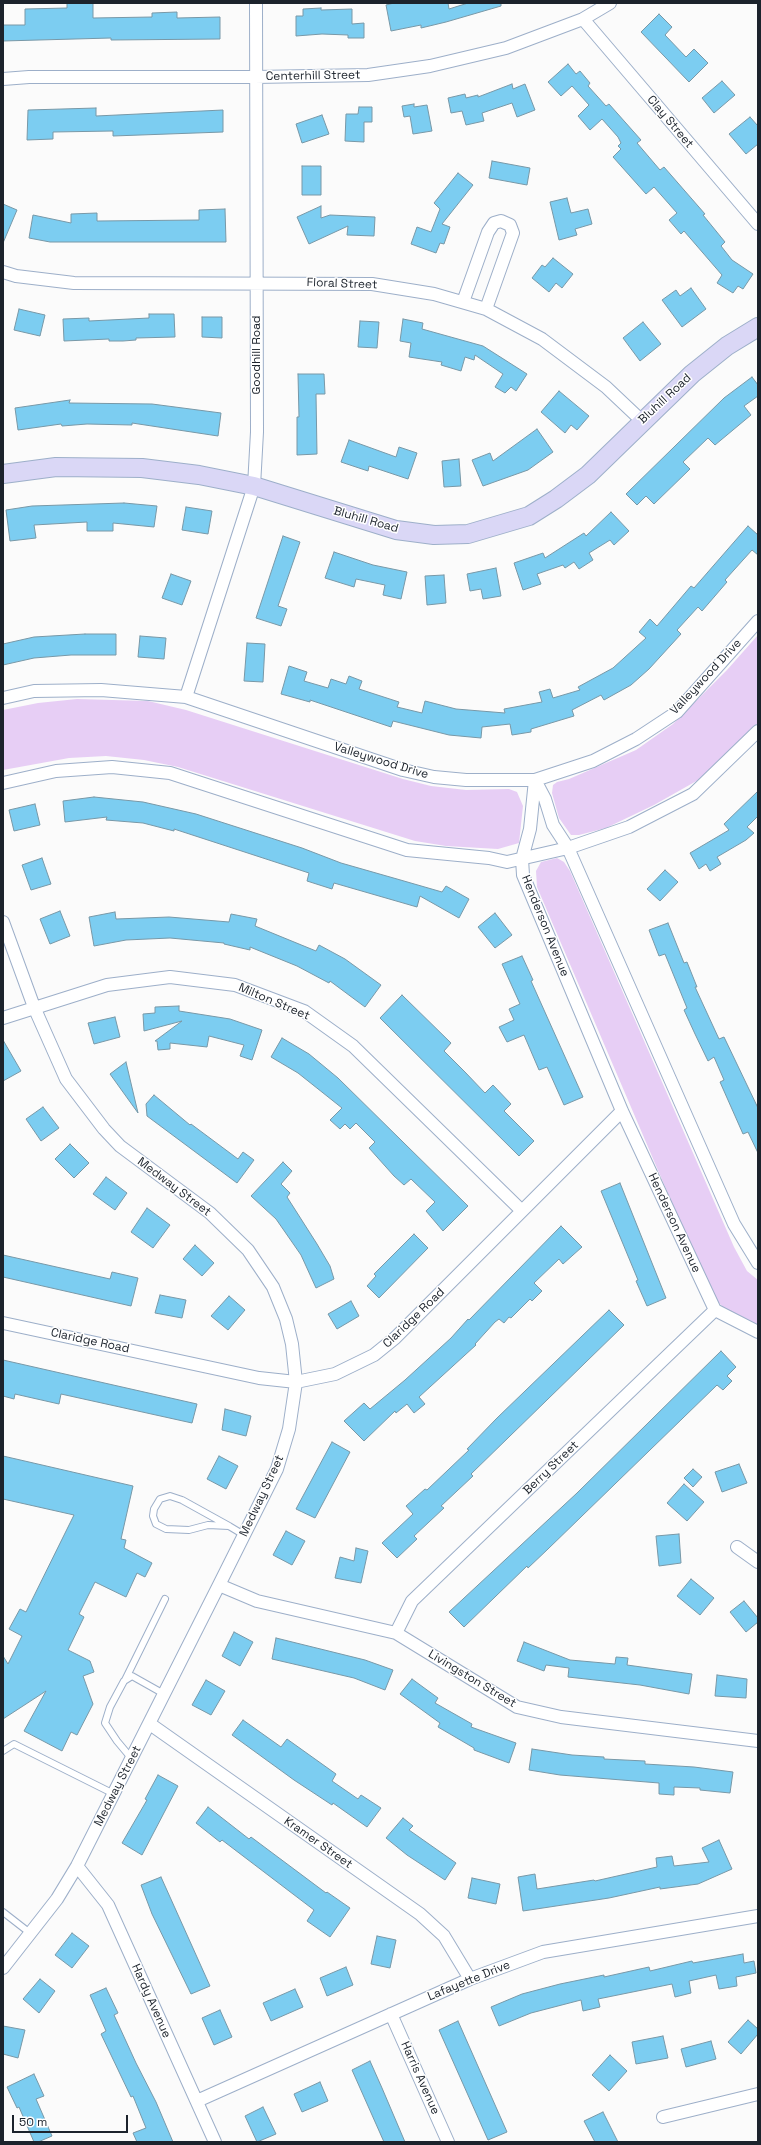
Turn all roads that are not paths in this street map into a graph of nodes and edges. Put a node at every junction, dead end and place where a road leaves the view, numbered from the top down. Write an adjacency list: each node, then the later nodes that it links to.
1 (256, 3): 4 (street, Goodhill Road)
2 (610, 3): 3 (street, Centerhill Street)
3 (583, 19): 4 (street, Centerhill Street); 6 (street, Clay Street)
4 (255, 77): 5 (street, Centerhill Street); 8 (street, Goodhill Road)
5 (3, 79)
6 (758, 224)
7 (3, 272): 8 (street, Floral Street)
8 (256, 283): 9 (street, Floral Street); 14 (street, Goodhill Road)
9 (463, 302): 10 (street, Floral Street); 10 (street)
10 (486, 309): 12 (street, Floral Street)
11 (758, 327): 12 (street, Bluhill Road)
12 (642, 421): 14 (street, Bluhill Road)
13 (3, 474): 14 (street, Bluhill Road)
14 (254, 486): 16 (street, Goodhill Road)
15 (758, 621): 19 (street, Valleywood Drive)
16 (186, 697): 17 (street, Valleywood Drive); 19 (street, Valleywood Drive)
17 (3, 698)
18 (758, 732): 21 (street)
19 (535, 780): 21 (street); 22 (street, Henderson Avenue)
20 (3, 783): 22 (street)
21 (568, 848): 22 (street); 28 (street)
22 (522, 859): 26 (street, Henderson Avenue)
23 (3, 922): 24 (street, Medway Street)
24 (34, 1007): 25 (street, Milton Street); 27 (street, Milton Street); 32 (street, Medway Street)
25 (3, 1018)
26 (622, 1110): 27 (street, Claridge Road); 29 (street, Henderson Avenue)
27 (522, 1211): 32 (street, Claridge Road)
28 (758, 1262)
29 (715, 1310): 31 (street); 39 (street, Berry Street)
30 (3, 1323): 32 (street, Claridge Road)
31 (758, 1332)
32 (296, 1382): 34 (street, Medway Street)
33 (229, 1526): 33 (lane); 34 (lane)
34 (244, 1535): 37 (street, Medway Street)
35 (736, 1547): 36 (street)
36 (758, 1562)
37 (220, 1585): 39 (street, Livingston Street); 41 (street, Medway Street)
38 (165, 1599): 40 (lane)
39 (396, 1633): 43 (street, Livingston Street)
40 (124, 1681): 41 (lane); 45 (lane)
41 (164, 1694): 42 (street, Medway Street)
42 (150, 1724): 45 (street, Medway Street); 52 (street, Kramer Street)
43 (758, 1741)
44 (3, 1751): 46 (lane)
45 (132, 1759): 46 (street, Medway Street)
46 (114, 1794): 47 (street, Medway Street)
47 (77, 1866): 50 (street, Medway Street); 55 (street, Hardy Avenue)
48 (3, 1912): 50 (lane)
49 (758, 1916): 52 (street, Lafayette Drive)
50 (30, 1933): 51 (street, Medway Street)
51 (3, 1968)
52 (470, 1979): 53 (street, Lafayette Drive)
53 (392, 2014): 55 (street, Lafayette Drive); 58 (street, Harris Avenue)
54 (758, 2094): 56 (street)
55 (197, 2101): 57 (street, Hardy Avenue)
56 (663, 2117)
57 (215, 2142)
58 (448, 2142)

